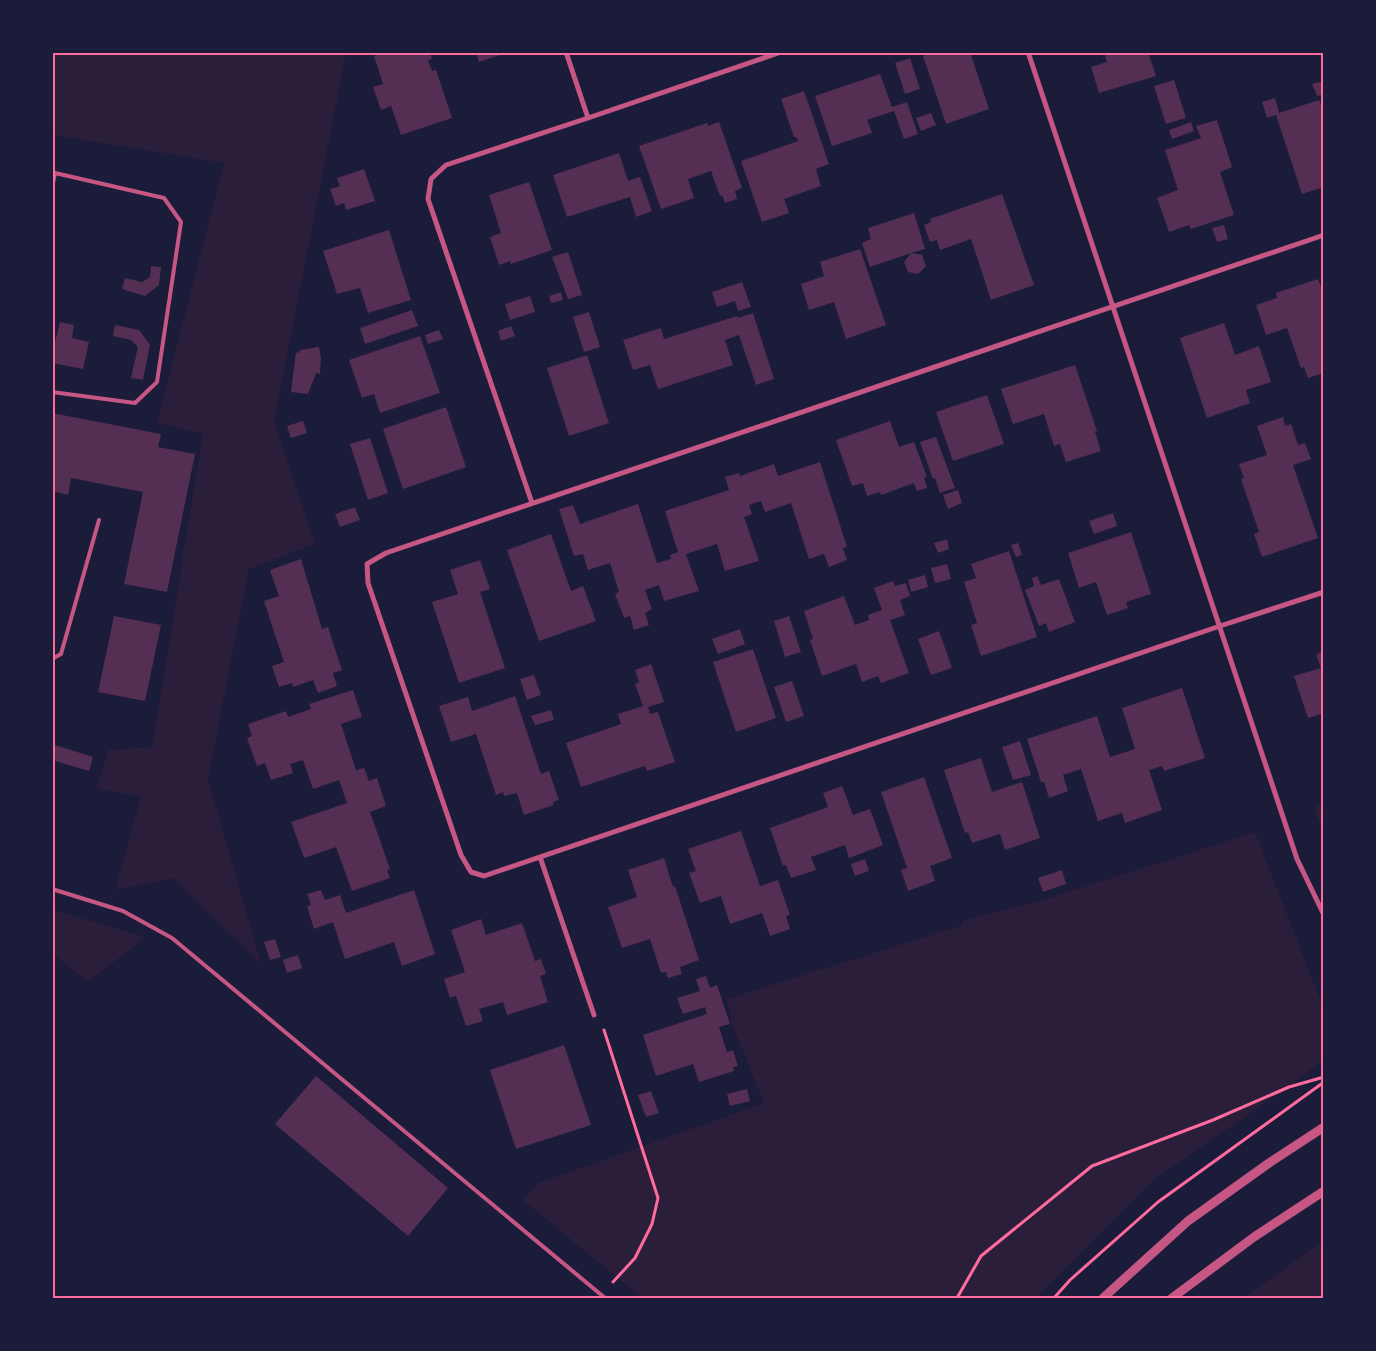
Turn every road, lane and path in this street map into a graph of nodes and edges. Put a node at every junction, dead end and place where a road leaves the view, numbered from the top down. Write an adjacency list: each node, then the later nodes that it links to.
1 (566, 52): 4 (street)
2 (780, 52): 4 (street)
3 (1028, 52): 8 (street)
4 (588, 118): 10 (street)
5 (54, 173): 6 (lane); 9 (lane)
6 (52, 188)
7 (1324, 235): 8 (street)
8 (1113, 306): 10 (street); 13 (street)
9 (52, 392)
10 (532, 503): 15 (street)
11 (99, 520): 14 (lane)
12 (1324, 592): 13 (street)
13 (1220, 626): 15 (street); 17 (street)
14 (52, 659)
15 (540, 857): 18 (street)
16 (52, 888): 23 (lane)
17 (1324, 915)
18 (594, 1015): 23 (path)
19 (1324, 1077): 25 (path)
20 (1324, 1082): 26 (path)
21 (1324, 1127): 27 (street)
22 (1324, 1191): 28 (street)
23 (601, 1295): 24 (lane)
24 (605, 1298)
25 (957, 1298)
26 (1054, 1298)
27 (1103, 1298)
28 (1172, 1298)

